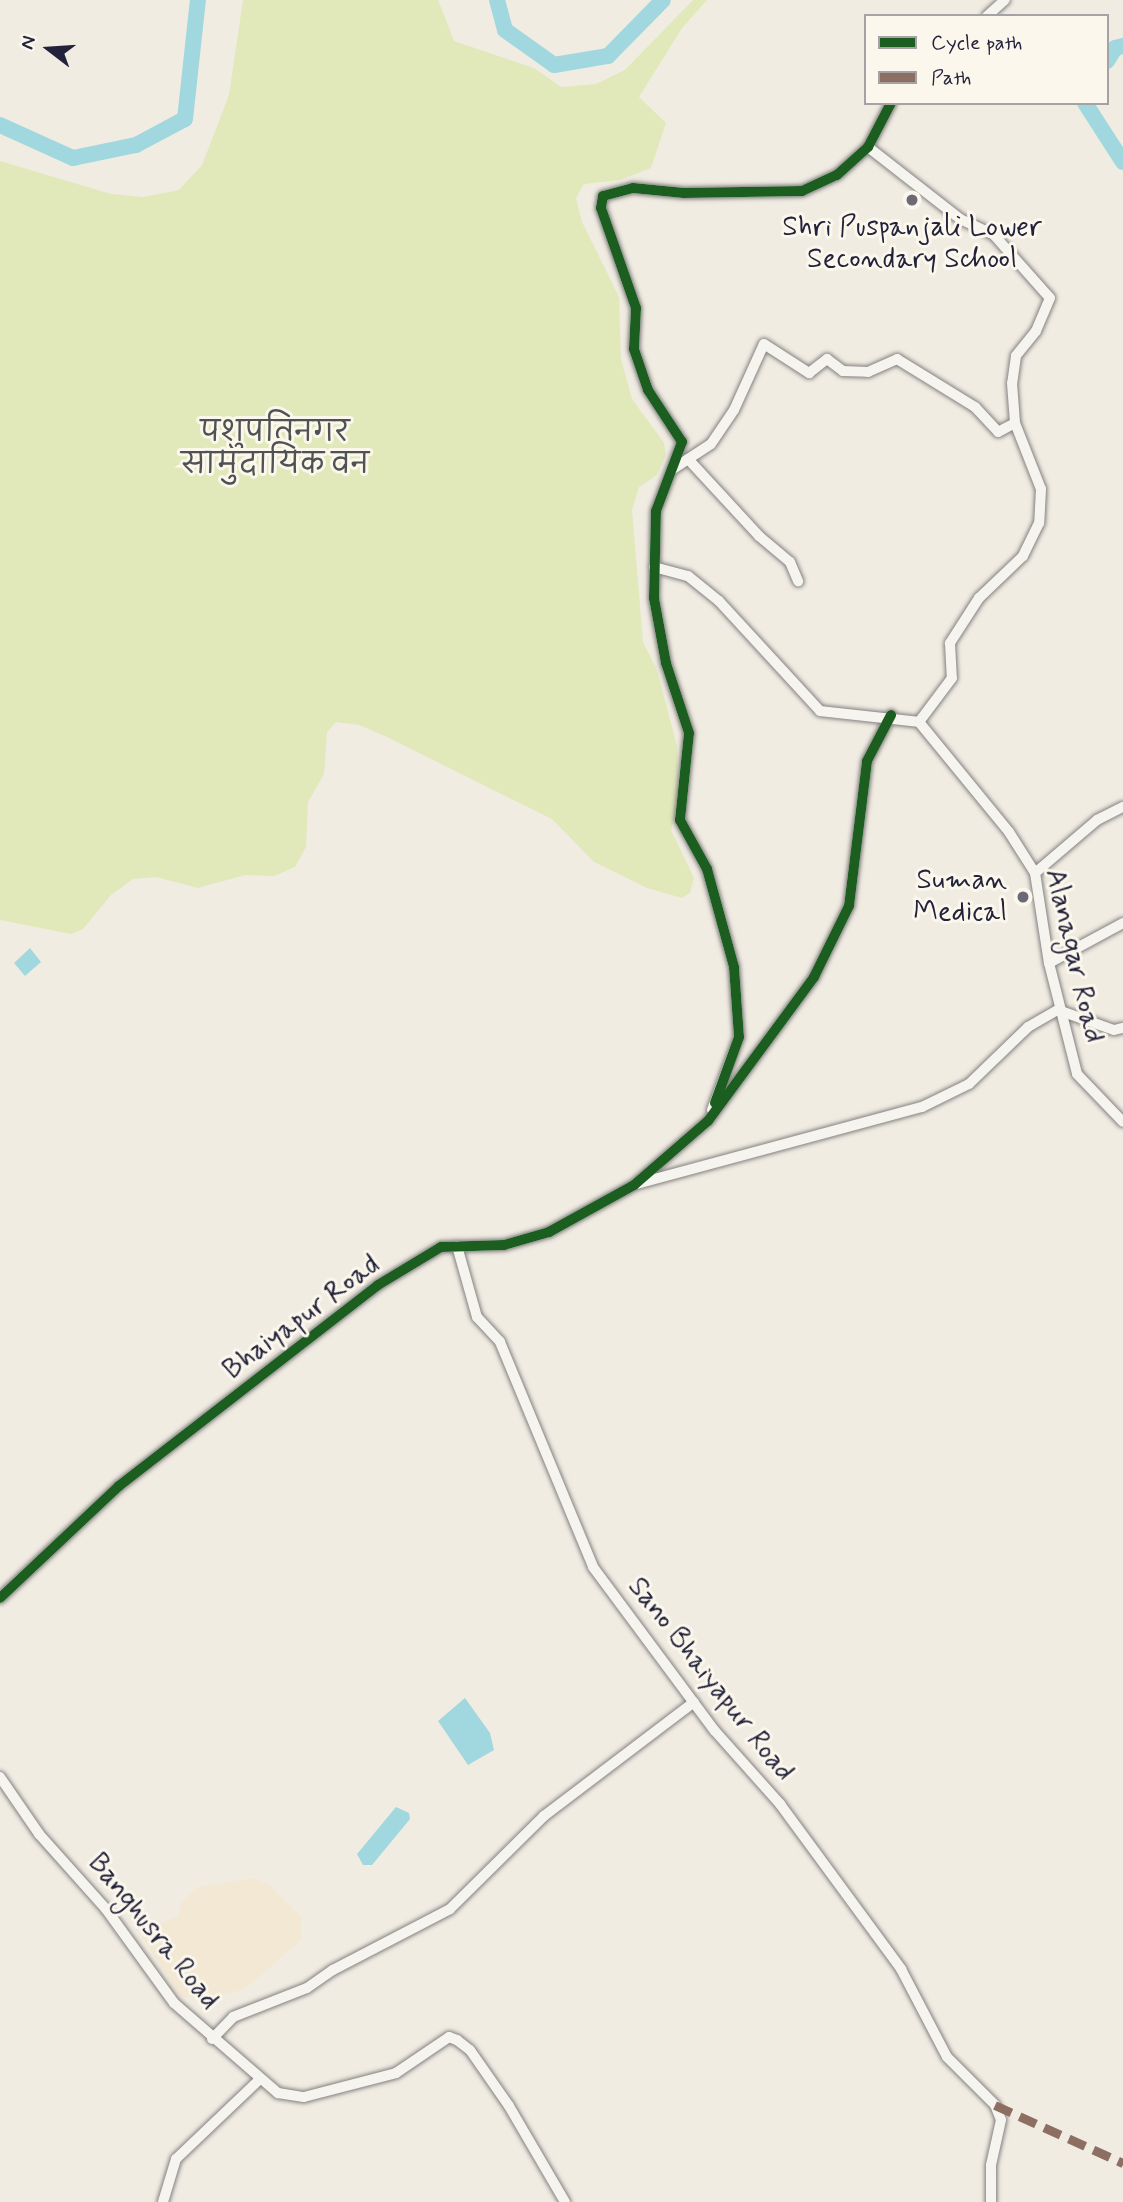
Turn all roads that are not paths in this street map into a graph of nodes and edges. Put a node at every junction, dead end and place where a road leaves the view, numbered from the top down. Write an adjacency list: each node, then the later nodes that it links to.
1 (1005, 0): 2 (street)
2 (989, 14)
3 (890, 105): 4 (street)
4 (869, 147): 5 (street); 7 (street)
5 (1015, 423): 6 (street); 11 (street)
6 (688, 459): 7 (street); 9 (street)
7 (673, 469): 8 (street)
8 (654, 567): 10 (street); 18 (street)
9 (798, 581)
10 (891, 716): 11 (street); 18 (street, Bhaiyapur Road)
11 (919, 722): 13 (street, Alanagar Road)
12 (1123, 807): 13 (street)
13 (1035, 873): 15 (street, Alanagar Road)
14 (1123, 923): 15 (street)
15 (1048, 963): 16 (street, Alanagar Road)
16 (1058, 1010): 17 (street); 19 (street, Alanagar Road); 20 (street)
17 (1123, 1028)
18 (708, 1122): 20 (street, Bhaiyapur Road)
19 (1123, 1122)
20 (634, 1185): 21 (street, Bhaiyapur Road)
21 (457, 1246): 22 (street, Bhaiyapur Road); 23 (street, Sano Bhaiyapur Road)
22 (0, 1598)
23 (694, 1702): 25 (street); 29 (street, Sano Bhaiyapur Road)
24 (0, 1777): 25 (street, Banghusra Road)
25 (212, 2039): 26 (street, Banghusra Road)
26 (261, 2079): 27 (street); 28 (street, Banghusra Road)
27 (163, 2202)
28 (565, 2202)
29 (991, 2202)

